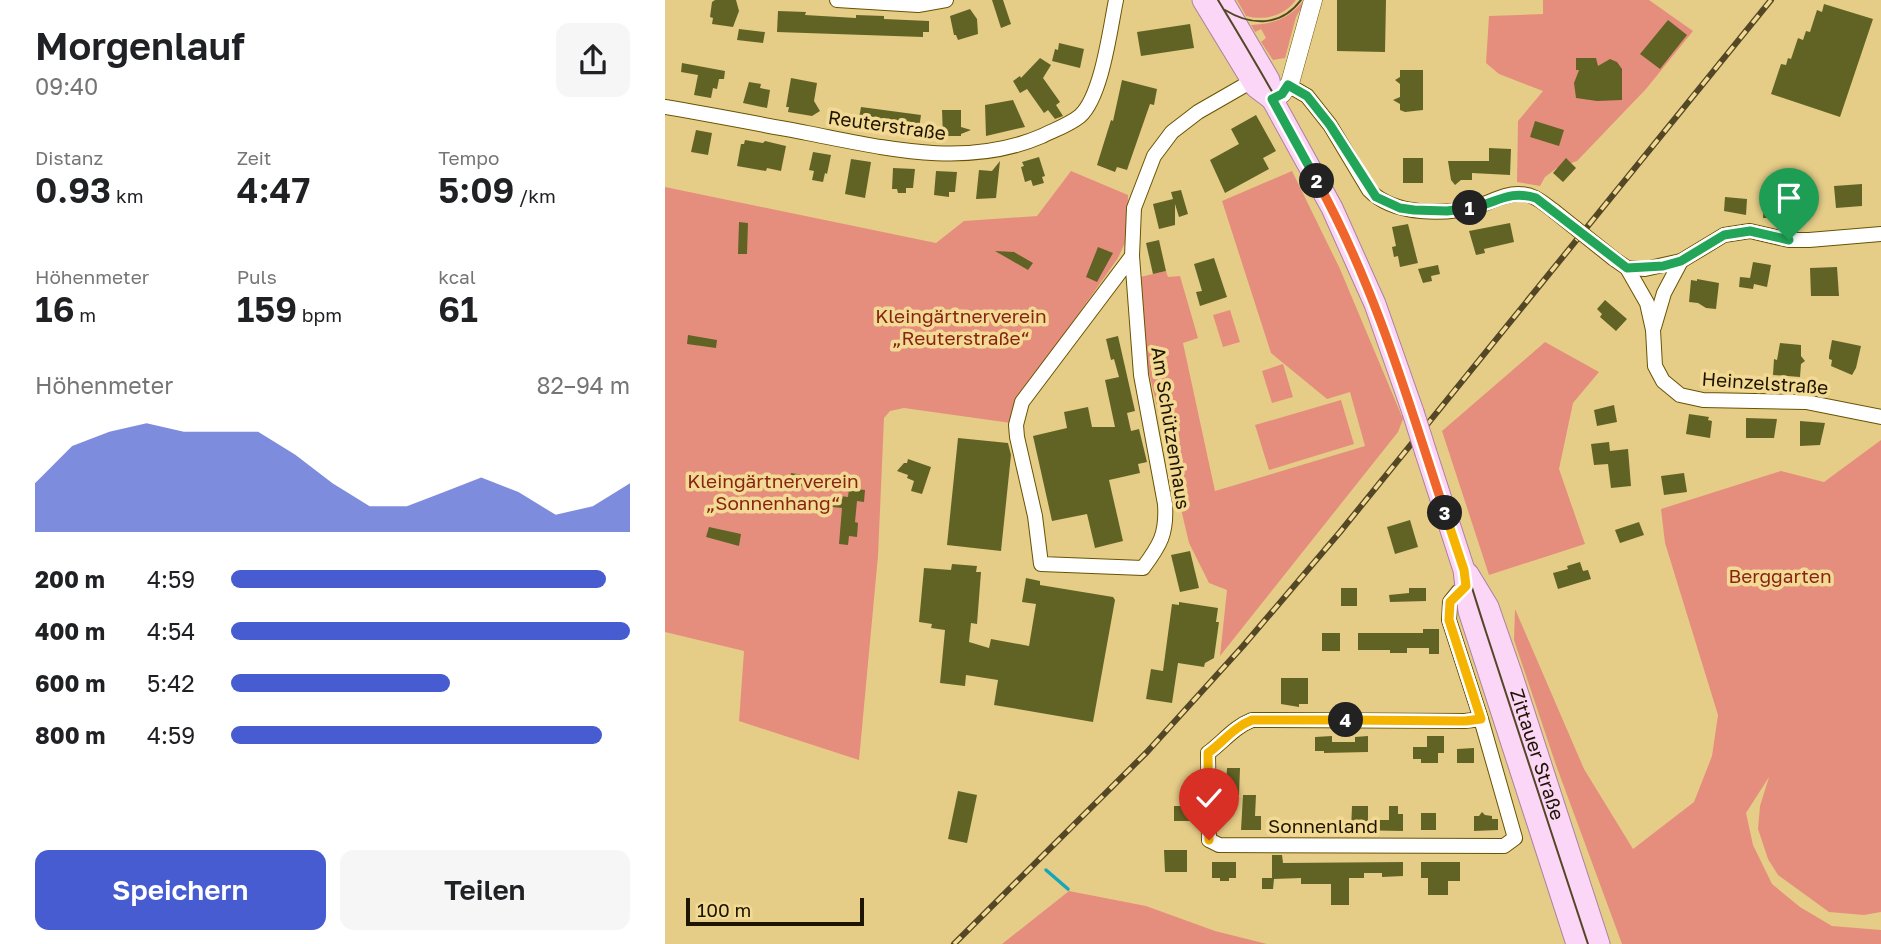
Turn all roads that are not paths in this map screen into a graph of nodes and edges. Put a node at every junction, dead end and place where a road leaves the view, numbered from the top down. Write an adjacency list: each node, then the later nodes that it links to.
1 (838, 0): 2 (street)
2 (946, 0)
3 (1116, 0): 9 (street, Reuterstraße)
4 (1203, 0): 7 (main road, Zittauer Straße)
5 (1222, 0): 8 (main road, Zittauer Straße)
6 (1313, 0): 8 (street)
7 (1252, 81): 8 (main road, Zittauer Straße); 11 (street, Am Schützenhaus)
8 (1280, 92): 13 (street, Heinzelstraße, bridge); 16 (main road, Zittauer Straße, bridge)
9 (665, 107)
10 (1881, 234): 12 (street)
11 (1132, 256): 11 (street, Am Schützenhaus)
12 (1681, 261): 13 (street); 14 (street)
13 (1627, 268): 14 (street, Heinzelstraße)
14 (1653, 330): 15 (street, Heinzelstraße)
15 (1881, 417)
16 (1468, 580): 17 (street, Sonnenland); 18 (main road, Zittauer Straße); 19 (main road, Zittauer Straße)
17 (1481, 719): 17 (street, Sonnenland)
18 (1577, 944)
19 (1599, 944)

